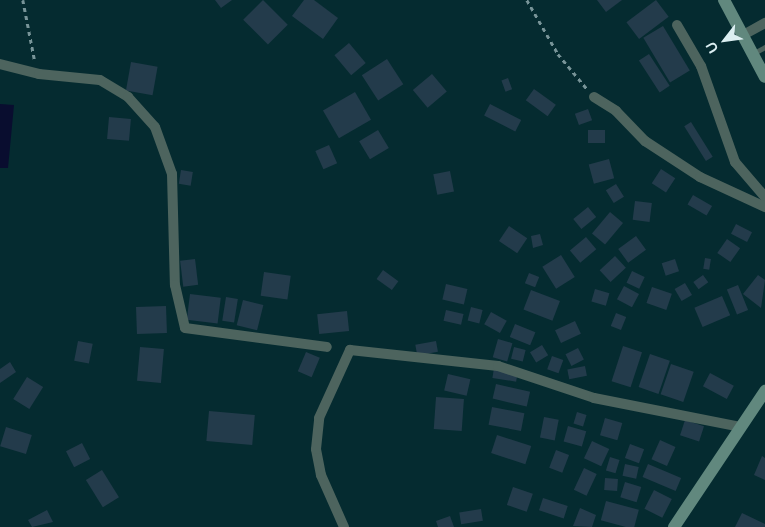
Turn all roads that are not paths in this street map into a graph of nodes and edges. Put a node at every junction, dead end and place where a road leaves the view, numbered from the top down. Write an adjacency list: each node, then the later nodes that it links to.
1 (724, 0): 4 (main road)
2 (765, 23): 4 (street)
3 (677, 25): 9 (street)
4 (745, 34): 5 (main road)
5 (760, 50): 7 (main road)
6 (0, 64): 11 (street)
7 (765, 77)
8 (594, 97): 10 (street)
9 (765, 197)
10 (765, 207)
11 (327, 347)
12 (765, 391): 13 (main road)
13 (740, 427): 14 (street); 15 (main road)
14 (344, 527)
15 (674, 527)

